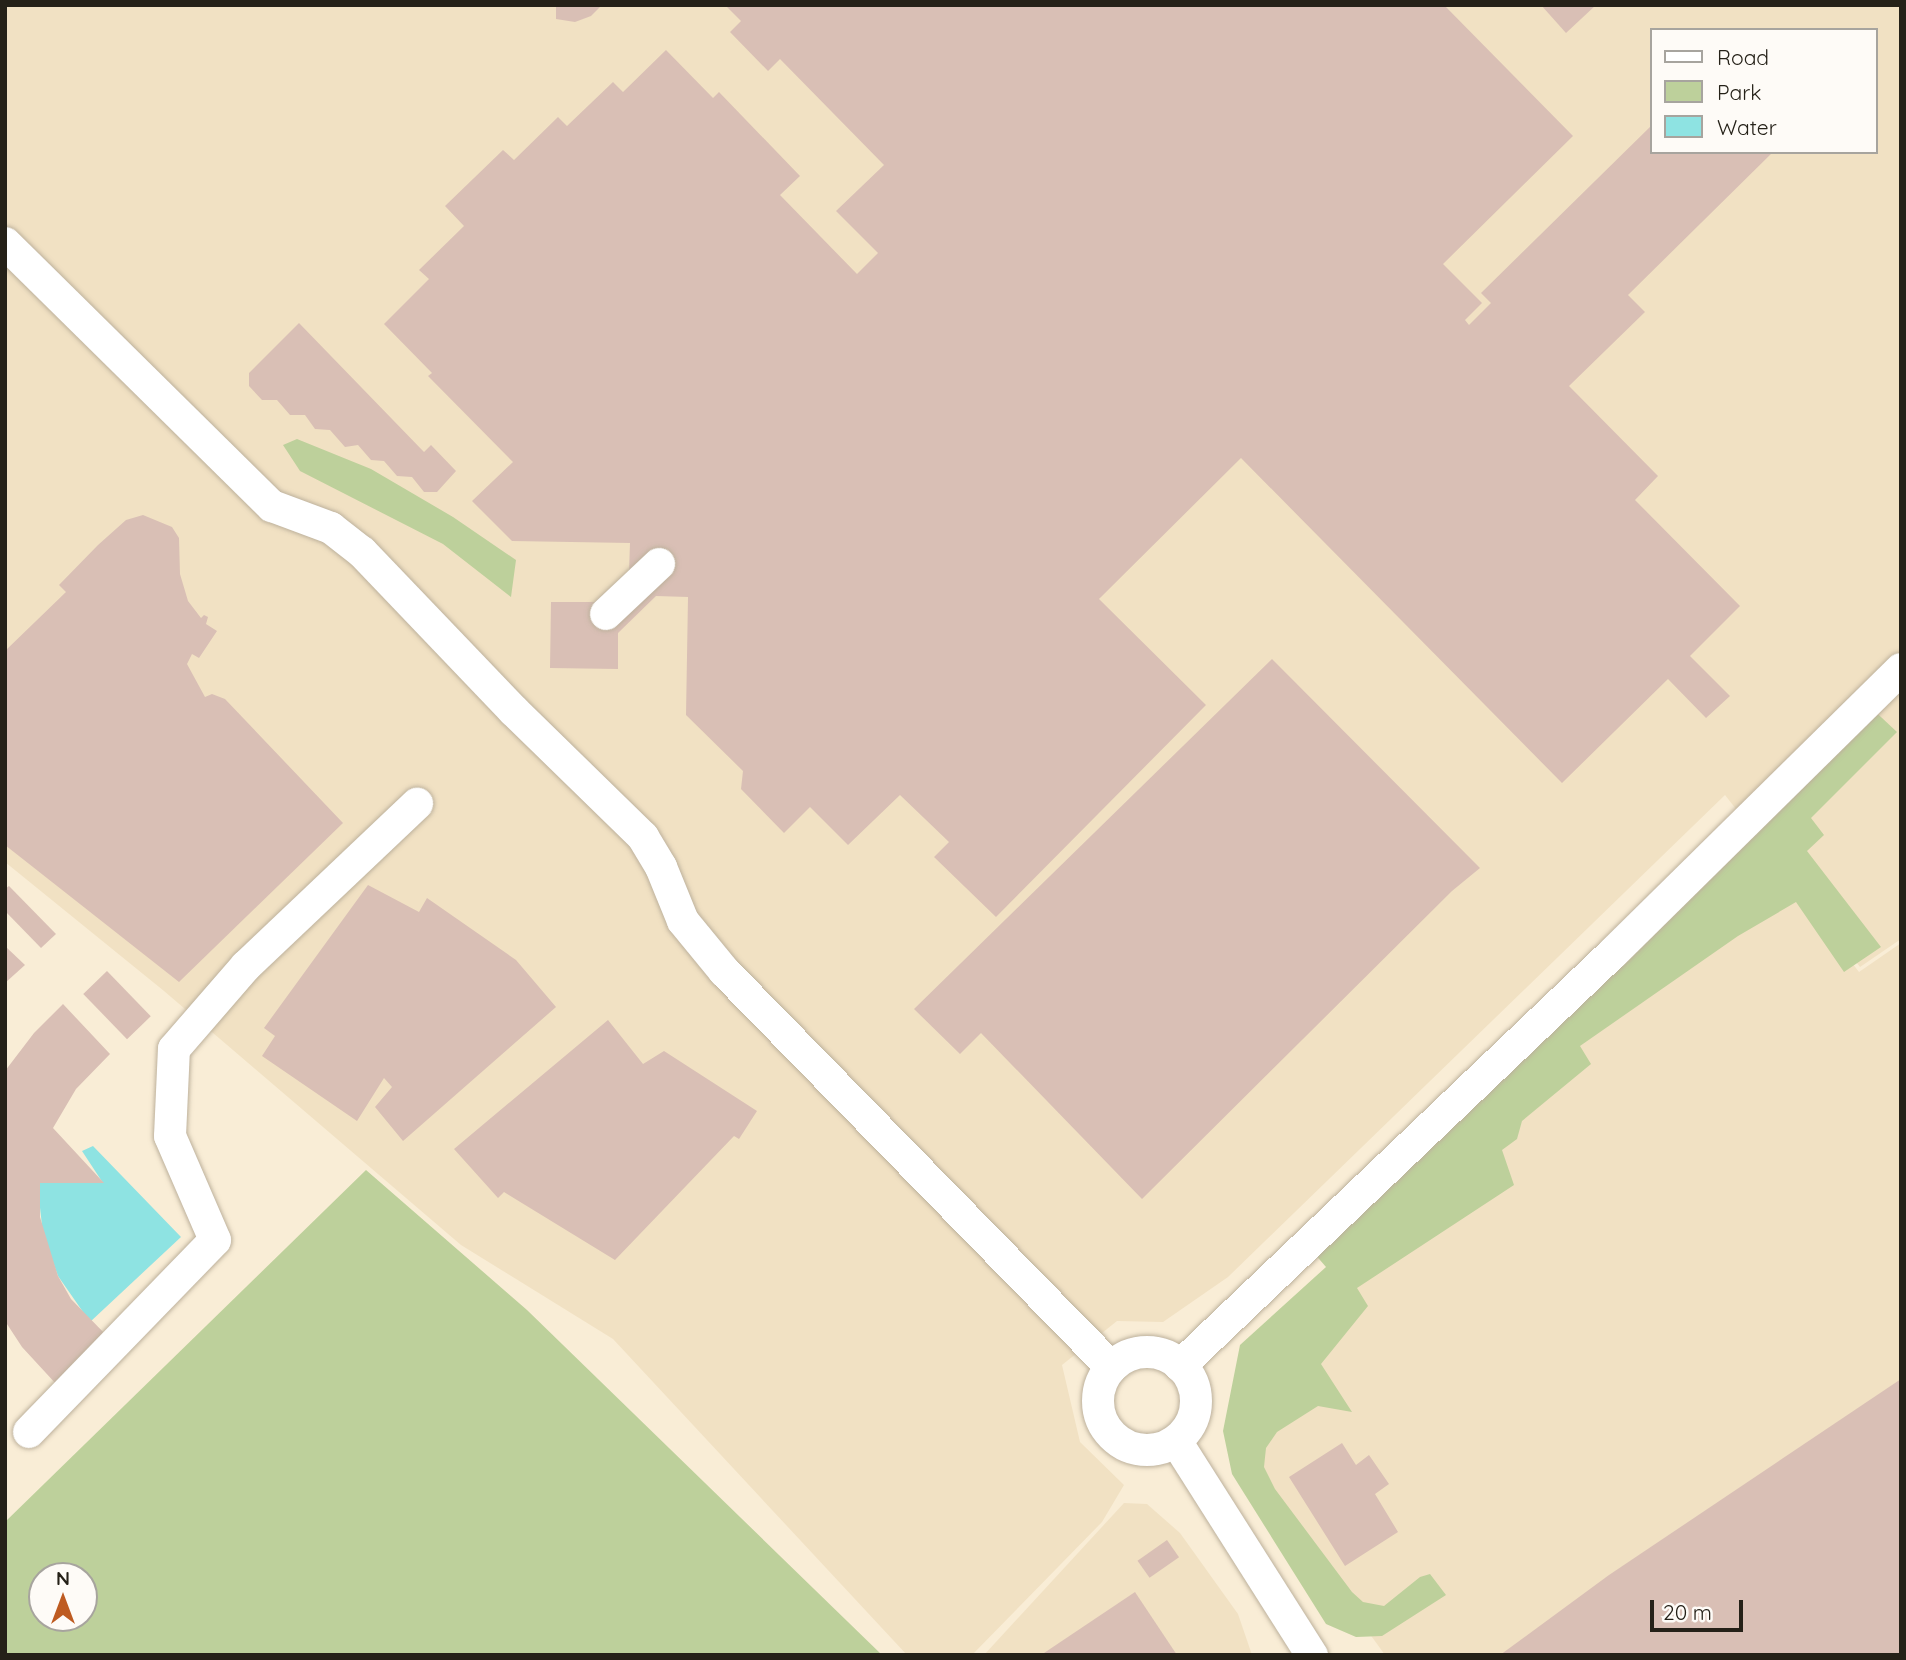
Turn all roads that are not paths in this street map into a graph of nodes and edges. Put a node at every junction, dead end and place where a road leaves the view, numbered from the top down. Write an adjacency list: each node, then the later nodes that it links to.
1 (5, 243): 7 (street)
2 (659, 564): 3 (street)
3 (606, 614)
4 (1901, 669): 6 (street)
5 (417, 804): 8 (street)
6 (1180, 1366): 7 (street); 9 (street)
7 (1111, 1367): 9 (street)
8 (30, 1432)
9 (1176, 1441): 10 (street)
10 (1312, 1655)

